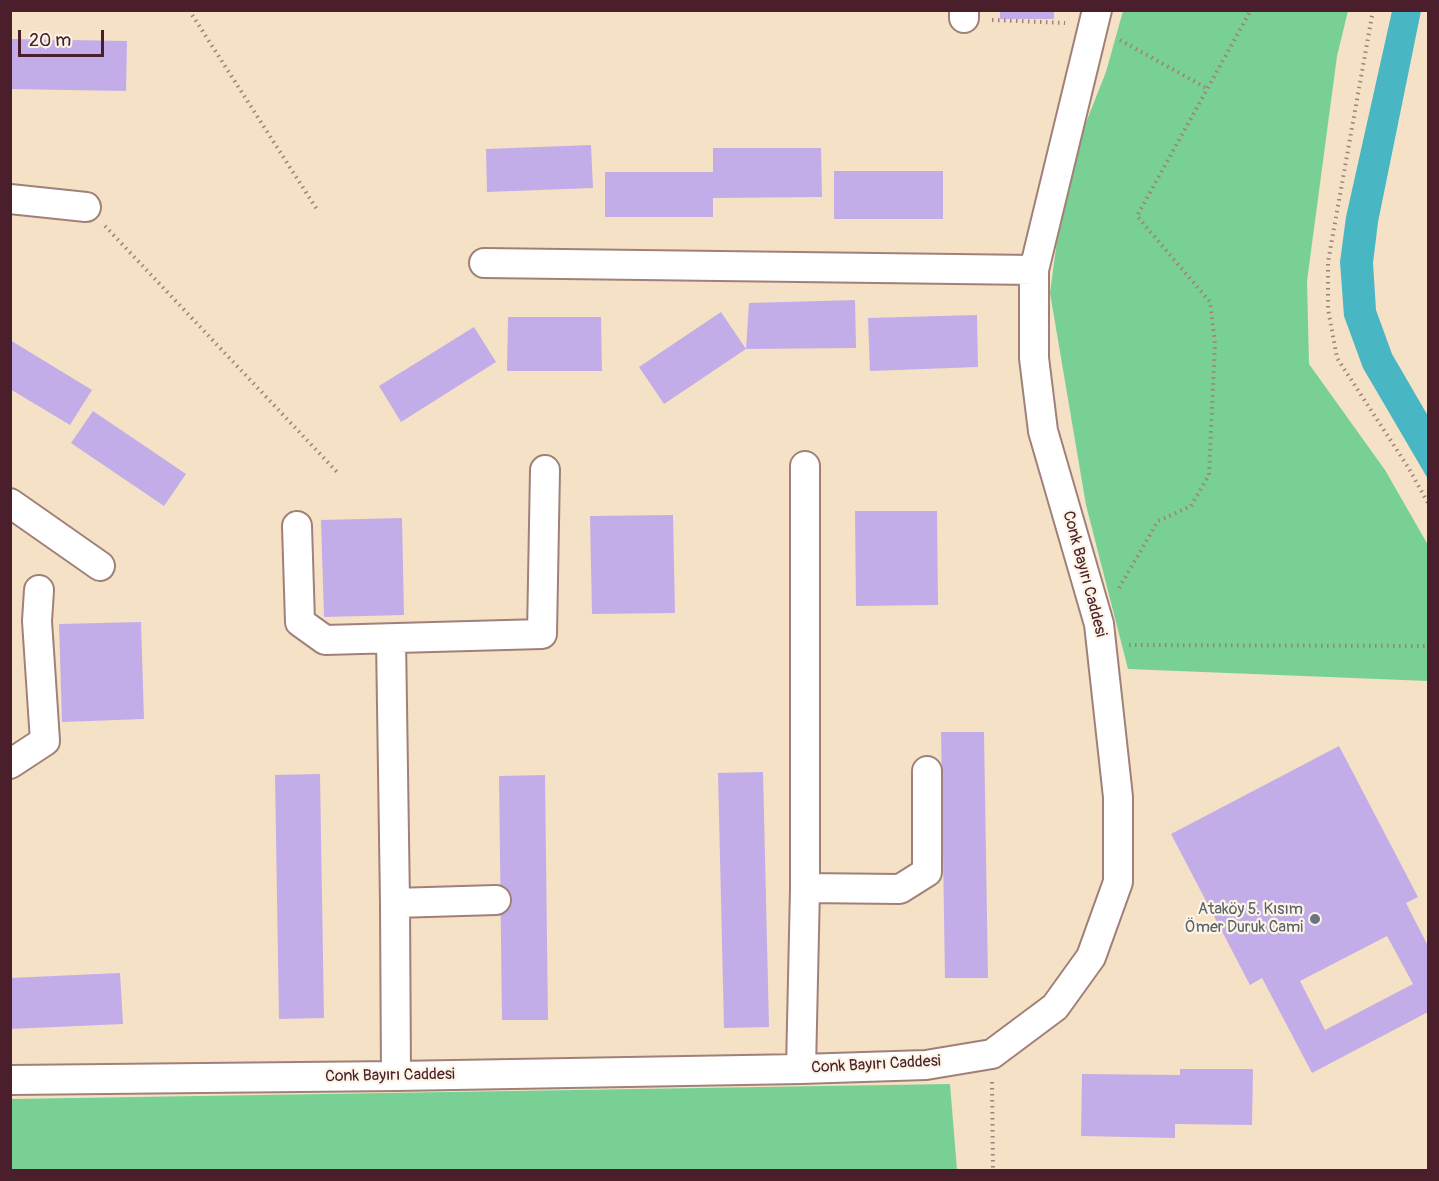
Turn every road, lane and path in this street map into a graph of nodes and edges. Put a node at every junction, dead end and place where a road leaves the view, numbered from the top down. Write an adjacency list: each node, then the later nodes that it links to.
1 (189, 10): 9 (path)
2 (1251, 10): 6 (path)
3 (1373, 10): 15 (path)
4 (964, 14): 5 (path)
5 (1095, 18): 6 (path); 11 (street, Conk Bayırı Caddesi)
6 (1208, 89): 20 (path)
7 (10, 199): 8 (street)
8 (86, 207): 14 (path)
9 (318, 211)
10 (483, 263): 11 (street)
11 (1034, 270): 20 (street, Conk Bayırı Caddesi)
12 (805, 466): 25 (street)
13 (545, 470): 21 (street)
14 (337, 472)
15 (1428, 502)
16 (10, 503): 18 (street)
17 (297, 526): 21 (street)
18 (100, 566)
19 (39, 590): 23 (street)
20 (1101, 635): 22 (path); 28 (street, Conk Bayırı Caddesi)
21 (391, 639): 27 (street)
22 (1428, 646)
23 (10, 764)
24 (927, 771): 25 (street)
25 (805, 888): 29 (street)
26 (496, 900): 27 (street)
27 (395, 903): 30 (street)
28 (992, 1054): 29 (street, Conk Bayırı Caddesi); 32 (path)
29 (801, 1069): 30 (street, Conk Bayırı Caddesi)
30 (396, 1076): 31 (street, Conk Bayırı Caddesi)
31 (10, 1080)
32 (993, 1170)

